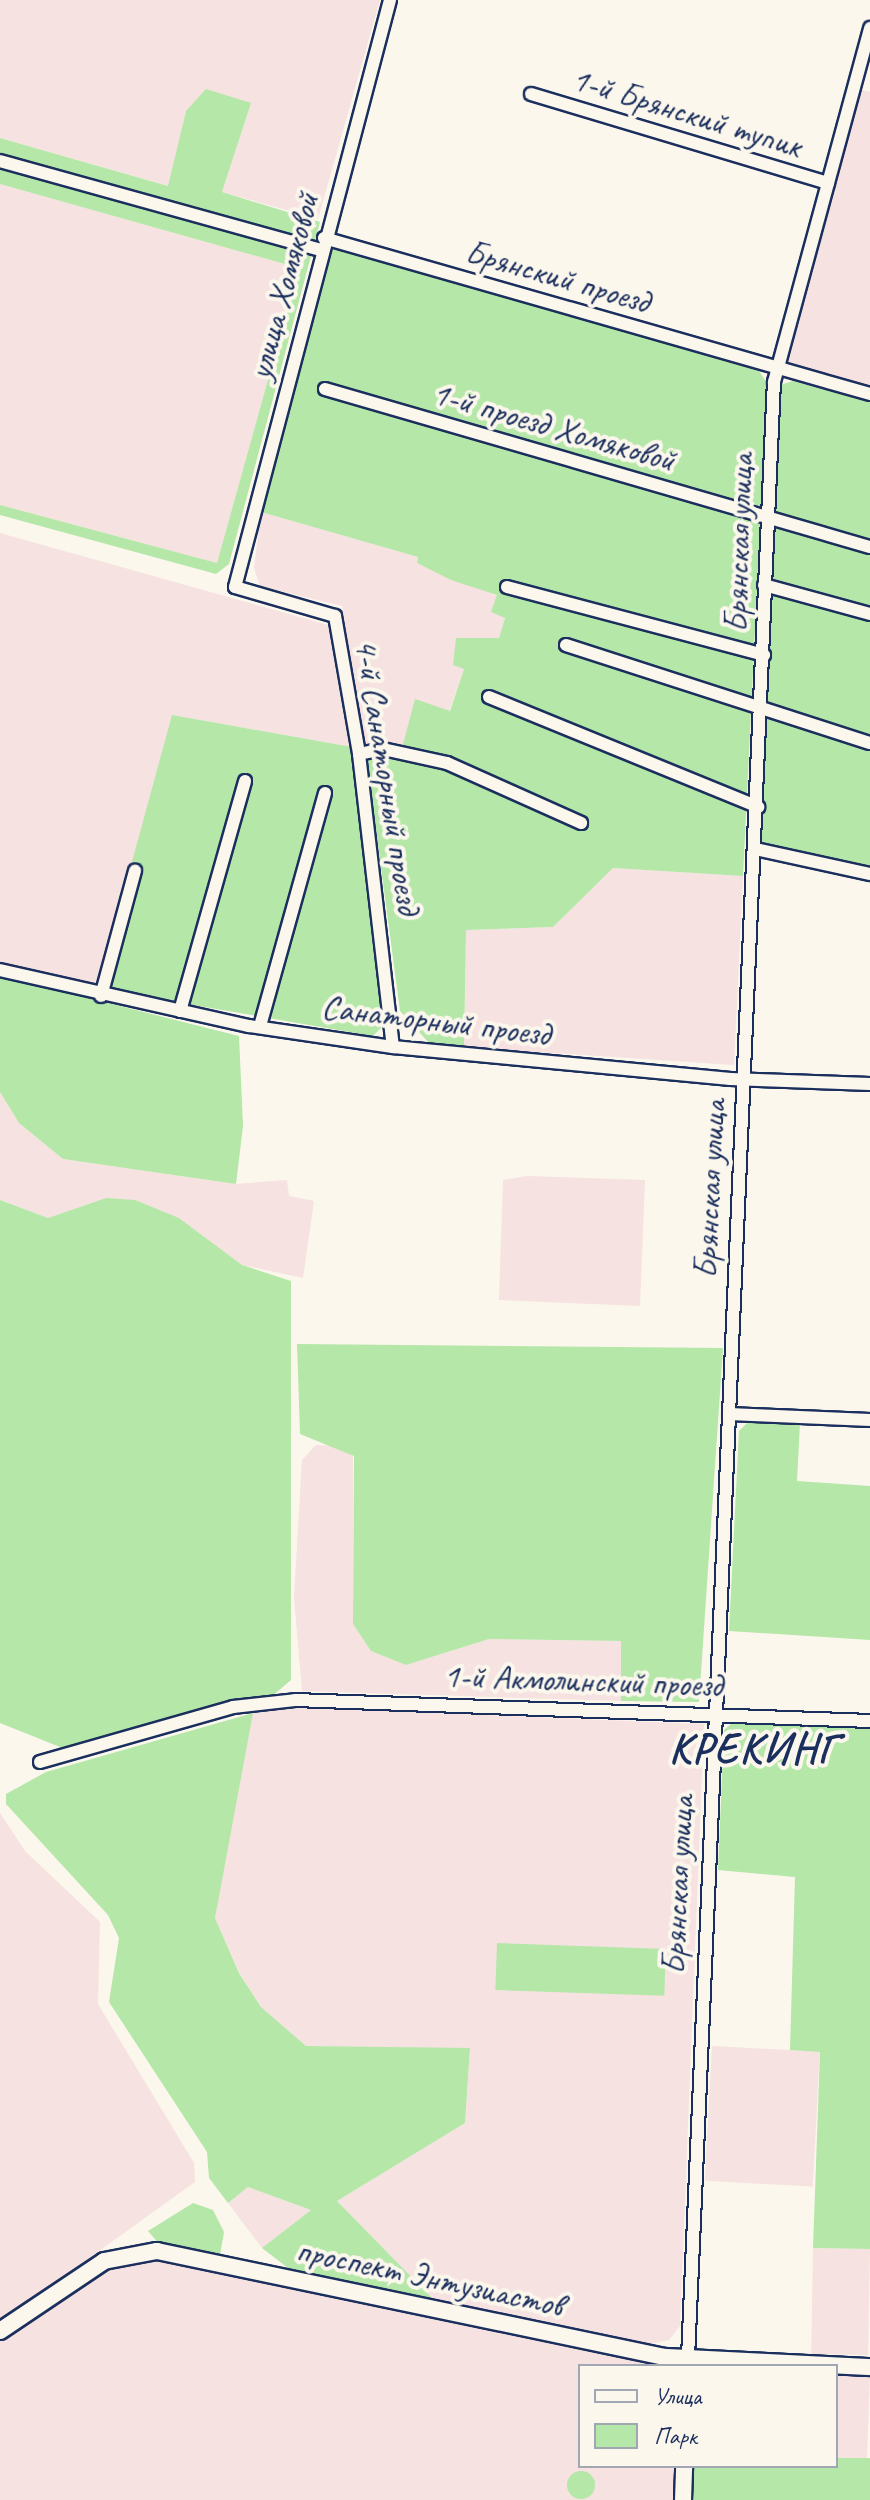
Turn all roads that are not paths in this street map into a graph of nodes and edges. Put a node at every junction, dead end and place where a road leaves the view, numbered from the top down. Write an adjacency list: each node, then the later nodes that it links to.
1 (390, 0): 6 (street, улица Хомяковой)
2 (870, 28): 5 (street, Брянская улица)
3 (531, 94): 5 (street, 1-й Брянский тупик)
4 (0, 161): 6 (street, Брянский проезд)
5 (828, 183): 7 (street, Брянская улица)
6 (322, 244): 7 (street, Брянский проезд); 13 (street, улица Хомяковой)
7 (776, 368): 9 (street, Брянский проезд); 10 (street, Брянская улица)
8 (325, 389): 10 (street, 1-й проезд Хомяковой)
9 (870, 394)
10 (767, 518): 11 (street, 1-й проезд Хомяковой); 12 (street, Брянская улица)
11 (870, 547)
12 (764, 585): 15 (street); 17 (street, Брянская улица)
13 (235, 587): 21 (street, 4-й Санаторный проезд)
14 (507, 587): 17 (street)
15 (870, 614)
16 (566, 645): 19 (street)
17 (764, 655): 19 (street, Брянская улица)
18 (489, 697): 24 (street)
19 (762, 711): 20 (street); 24 (street, Брянская улица)
20 (870, 743)
21 (359, 754): 25 (street); 33 (street, 4-й Санаторный проезд)
22 (245, 781): 31 (street)
23 (325, 793): 32 (street)
24 (758, 807): 26 (street, Брянская улица)
25 (581, 823)
26 (755, 849): 28 (street); 34 (street, Брянская улица)
27 (135, 871): 30 (street)
28 (870, 874)
29 (0, 970): 30 (street, Санаторный проезд)
30 (101, 996): 31 (street, Санаторный проезд)
31 (180, 1011): 32 (street, Санаторный проезд)
32 (260, 1026): 33 (street, Санаторный проезд)
33 (393, 1047): 34 (street, Санаторный проезд)
34 (745, 1079): 35 (street, Санаторный проезд); 36 (street, Брянская улица)
35 (870, 1084)
36 (729, 1414): 37 (street); 38 (street, Брянская улица)
37 (870, 1420)
38 (716, 1712): 39 (street, 1-й Акмолинский проезд); 40 (street, 1-й Акмолинский проезд); 42 (street, Брянская улица)
39 (870, 1721)
40 (40, 1762)
41 (0, 2331): 42 (street, проспект Энтузиастов)
42 (687, 2362): 43 (street, проспект Энтузиастов)
43 (760, 2364)
44 (838, 2366): 45 (street, проспект Энтузиастов)
45 (870, 2367)
46 (684, 2468): 47 (street)
47 (683, 2500)

